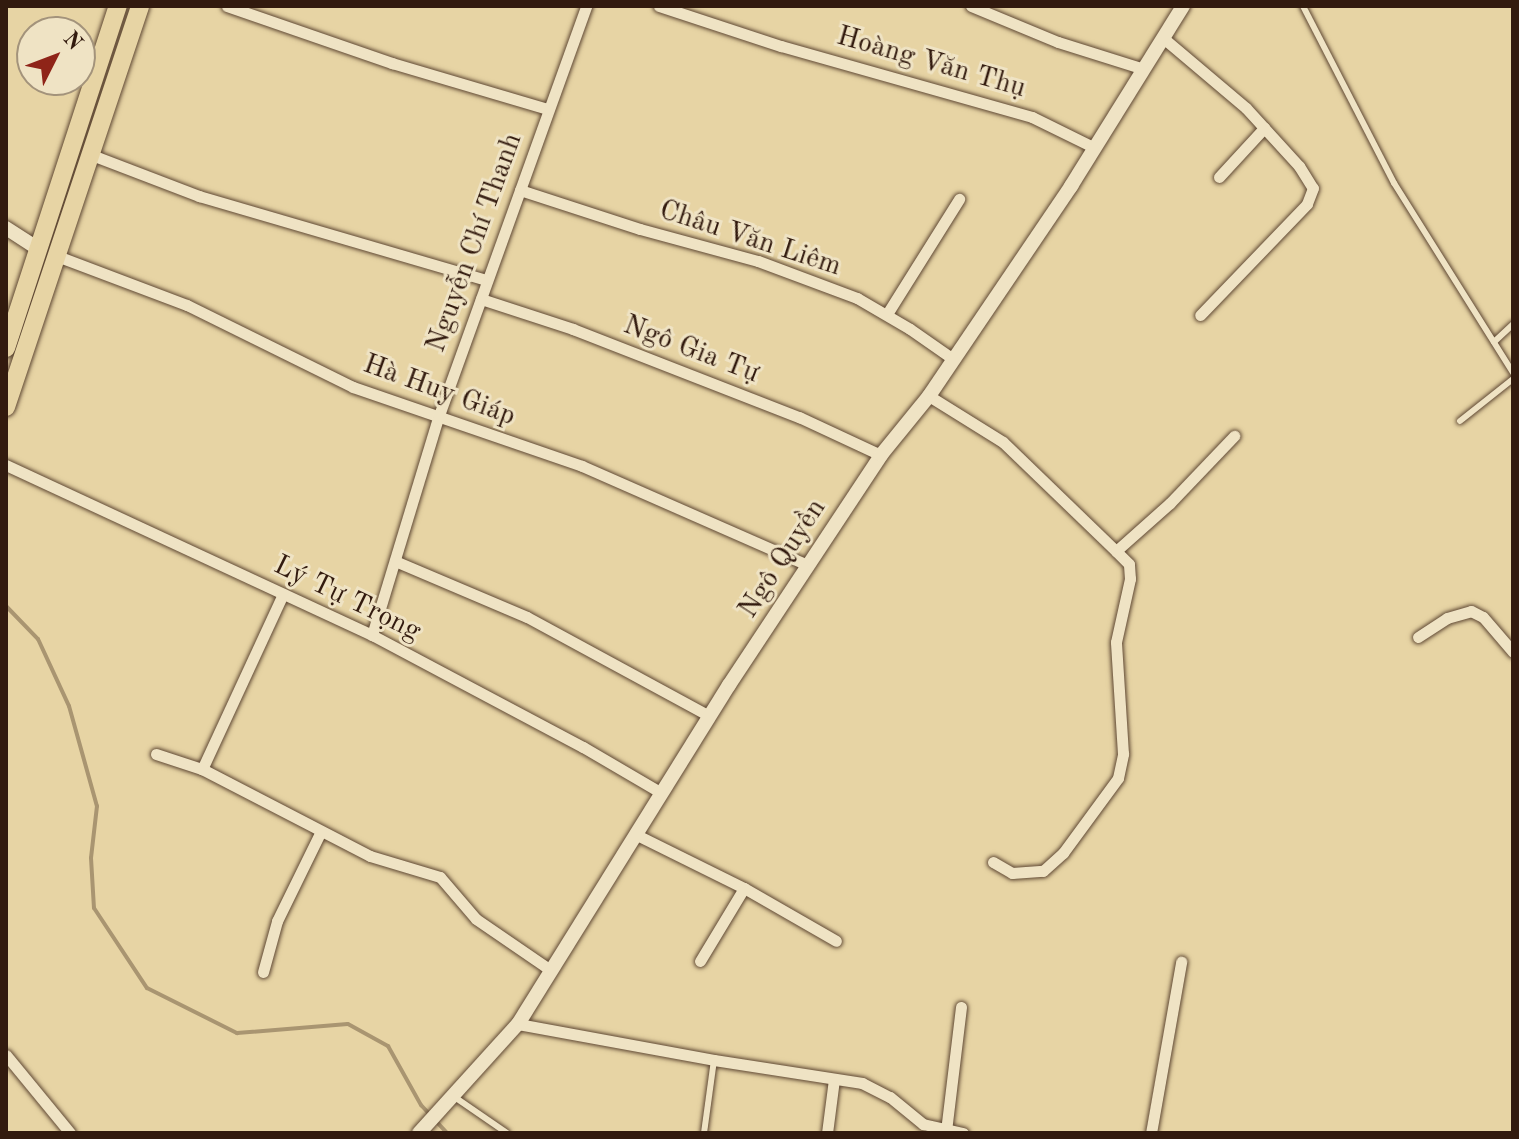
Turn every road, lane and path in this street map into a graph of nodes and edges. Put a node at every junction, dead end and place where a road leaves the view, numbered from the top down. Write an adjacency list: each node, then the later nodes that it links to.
1 (118, 6): 19 (main road)
2 (140, 6): 14 (main road)
3 (227, 6): 11 (street)
4 (586, 6): 11 (street, Nguyễn Chí Thanh)
5 (659, 6): 13 (street, Hoàng Văn Thụ)
6 (971, 6): 10 (street)
7 (1183, 6): 9 (street, Ngô Quyền)
8 (1303, 6): 26 (lane)
9 (1162, 37): 10 (street, Ngô Quyền); 12 (street)
10 (1144, 69): 13 (street, Ngô Quyền)
11 (547, 109): 16 (street, Nguyễn Chí Thanh)
12 (1264, 128): 15 (street); 24 (street)
13 (1095, 148): 28 (street, Ngô Quyền)
14 (92, 155): 20 (main road); 21 (street)
15 (1219, 177)
16 (520, 190): 21 (street, Nguyễn Chí Thanh); 23 (street, Châu Văn Liêm)
17 (959, 199): 23 (street)
18 (6, 228): 19 (street)
19 (38, 249): 20 (main road); 27 (main road)
20 (57, 256): 31 (main road); 32 (street, Hà Huy Giáp)
21 (487, 280): 22 (street, Nguyễn Chí Thanh)
22 (481, 299): 32 (street, Nguyễn Chí Thanh); 35 (street, Ngô Gia Tự)
23 (887, 314): 28 (street, Châu Văn Liêm)
24 (1200, 315)
25 (1513, 324): 26 (lane)
26 (1494, 342): 29 (lane)
27 (6, 348)
28 (953, 359): 30 (street, Ngô Quyền)
29 (1513, 376): 33 (lane)
30 (929, 396): 35 (street, Ngô Quyền); 37 (street)
31 (6, 407)
32 (438, 418): 38 (street, Nguyễn Chí Thanh); 39 (street, Hà Huy Giáp)
33 (1460, 421)
34 (1234, 436): 37 (street)
35 (881, 455): 39 (street, Ngô Quyền)
36 (6, 465): 40 (street, Lý Tự Trọng)
37 (1116, 551): 50 (street)
38 (395, 561): 41 (street, Nguyễn Chí Thanh); 44 (street)
39 (808, 565): 44 (street, Ngô Quyền)
40 (283, 594): 41 (street, Lý Tự Trọng); 46 (street)
41 (372, 635): 47 (street, Lý Tự Trọng)
42 (1418, 637): 43 (street)
43 (1513, 652)
44 (709, 716): 47 (street, Ngô Quyền)
45 (156, 754): 46 (street)
46 (202, 769): 48 (street)
47 (660, 792): 49 (street, Ngô Quyền)
48 (321, 831): 55 (street); 56 (street)
49 (635, 834): 51 (street); 55 (street, Ngô Quyền)
50 (993, 862)
51 (744, 888): 52 (street); 53 (street)
52 (836, 941)
53 (700, 961)
54 (1181, 962): 71 (street)
55 (549, 969): 58 (street, Ngô Quyền)
56 (263, 972)
57 (961, 1007): 65 (street)
58 (518, 1024): 60 (street); 62 (street, Ngô Quyền)
59 (6, 1055): 66 (street)
60 (714, 1060): 61 (street); 68 (lane)
61 (834, 1079): 63 (street); 69 (street)
62 (453, 1096): 64 (street, Ngô Quyền); 67 (lane)
63 (923, 1129): 65 (street)
64 (421, 1131)
65 (946, 1131): 70 (street)
66 (70, 1133)
67 (507, 1133)
68 (704, 1133)
69 (827, 1133)
70 (963, 1133)
71 (1151, 1133)

